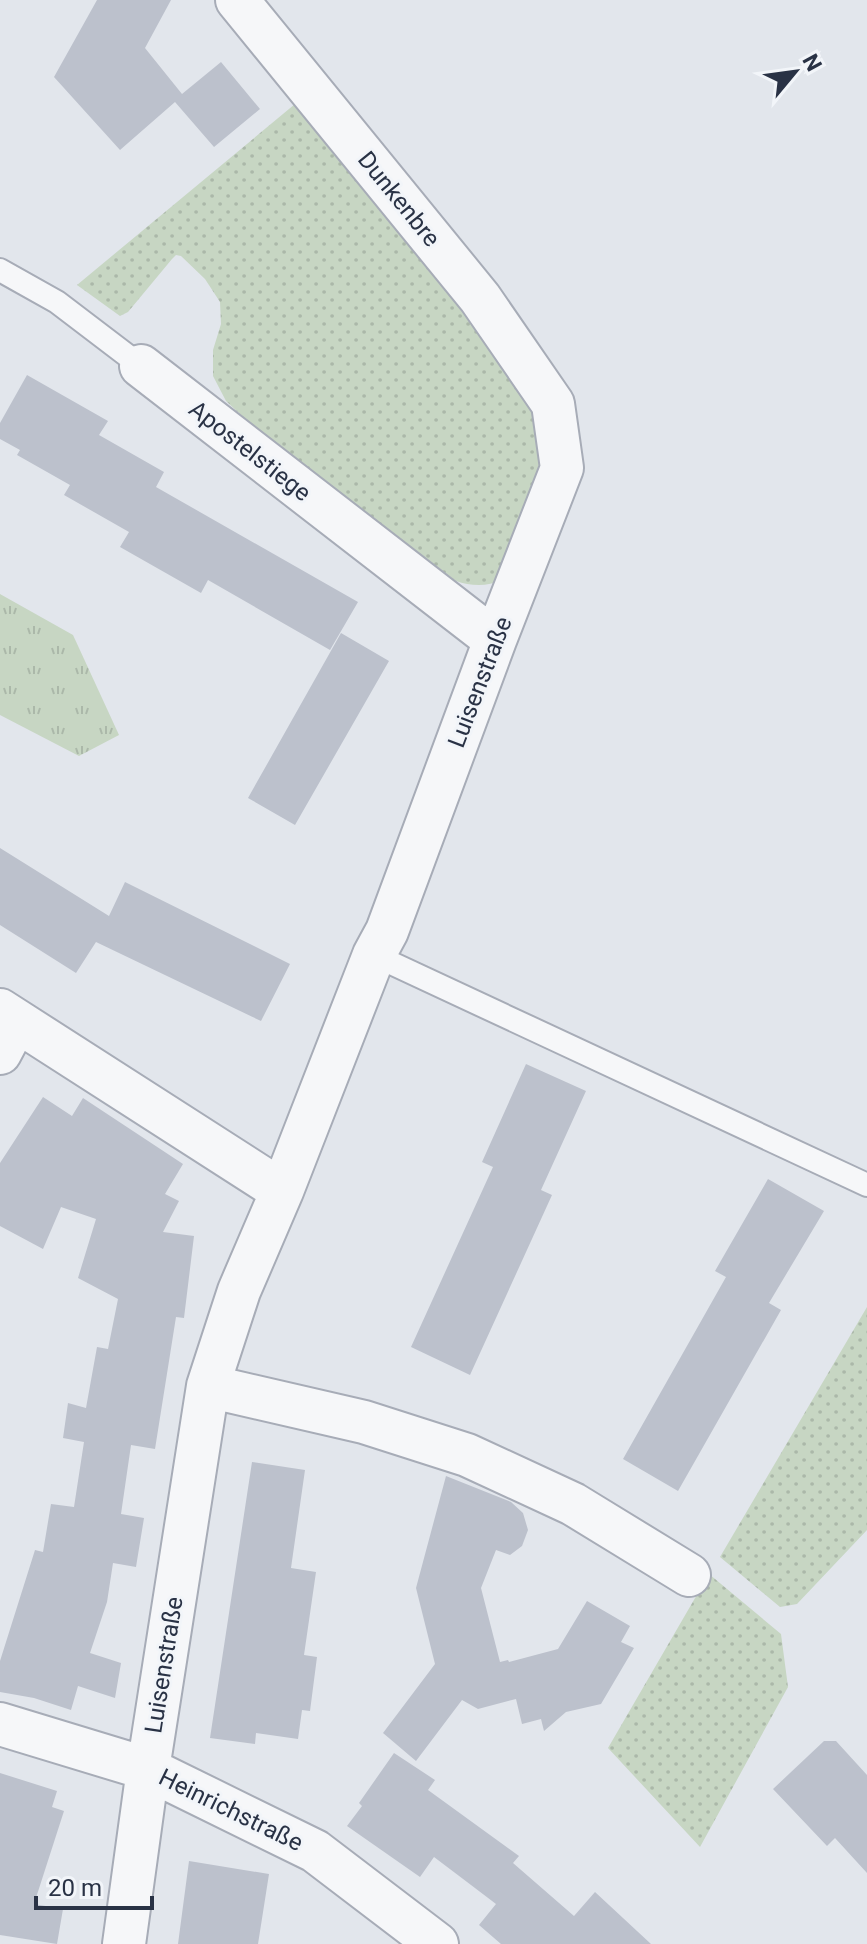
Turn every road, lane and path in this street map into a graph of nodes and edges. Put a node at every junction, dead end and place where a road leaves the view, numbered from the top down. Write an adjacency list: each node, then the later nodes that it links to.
1 (237, 0): 4 (street, Dunkenbre)
2 (0, 270): 3 (lane, Apostelstiege)
3 (141, 366): 5 (street, Apostelstiege)
4 (553, 404): 5 (street, Luisenstraße)
5 (495, 640): 6 (street, Luisenstraße)
6 (374, 955): 8 (lane); 9 (street, Luisenstraße)
7 (6, 1028): 9 (street)
8 (867, 1185)
9 (282, 1191): 10 (street, Luisenstraße)
10 (208, 1386): 11 (street); 13 (street, Luisenstraße)
11 (689, 1575)
12 (0, 1724): 13 (street, Heinrichstraße)
13 (148, 1769): 14 (street, Luisenstraße); 15 (street, Heinrichstraße)
14 (124, 1944)
15 (437, 1944)

